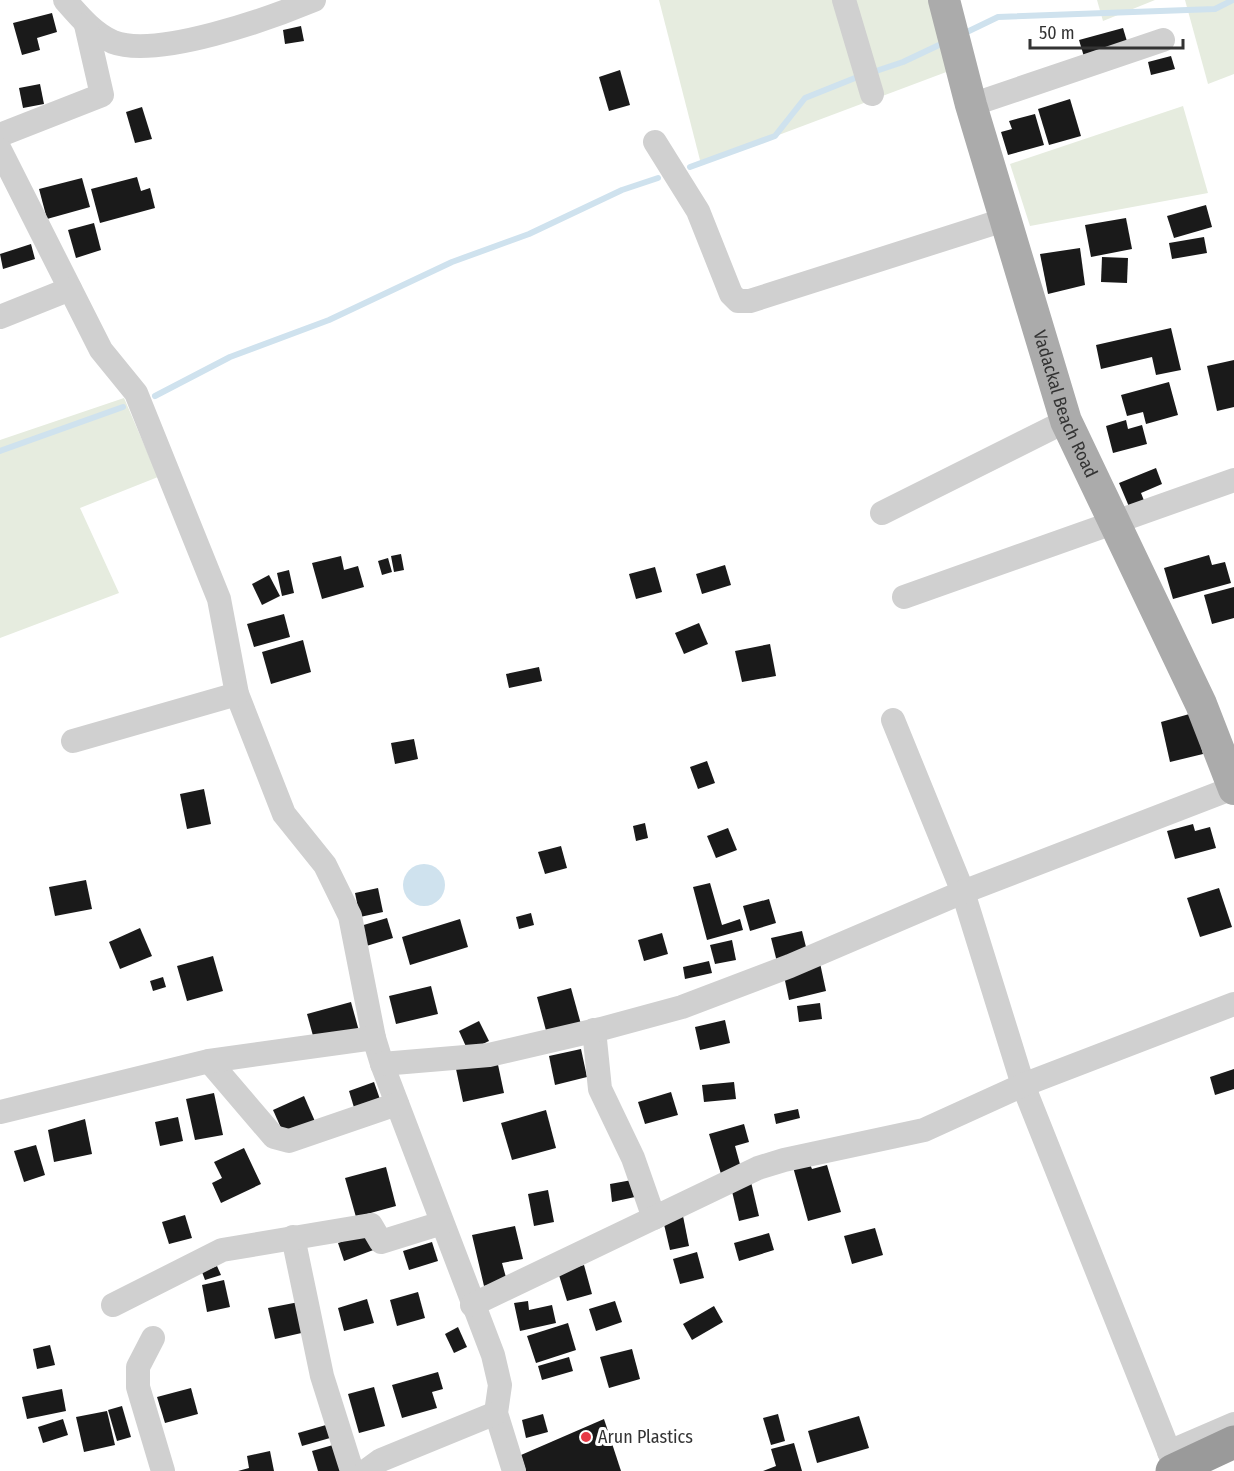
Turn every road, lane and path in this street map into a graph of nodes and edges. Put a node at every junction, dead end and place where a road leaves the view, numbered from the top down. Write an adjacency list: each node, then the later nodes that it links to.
1 (65, 0): 5 (street)
2 (314, 0): 5 (street)
3 (844, 0): 7 (street)
4 (944, 0): 8 (main road, Vadackal Beach Road)
5 (86, 25): 9 (street)
6 (1163, 40): 8 (street)
7 (868, 82)
8 (971, 105): 13 (main road, Vadackal Beach Road)
9 (0, 135)
10 (655, 142): 13 (street)
11 (0, 150): 12 (street)
12 (8, 187): 14 (street)
13 (1007, 219): 16 (main road, Vadackal Beach Road)
14 (70, 289): 15 (street); 21 (street)
15 (0, 317)
16 (1066, 421): 18 (street); 19 (main road, Vadackal Beach Road)
17 (1234, 480): 19 (street)
18 (882, 513)
19 (1114, 521): 20 (street); 24 (main road, Vadackal Beach Road)
20 (904, 597)
21 (237, 694): 23 (street); 28 (street)
22 (893, 720): 25 (street)
23 (73, 741)
24 (1234, 788): 25 (street)
25 (963, 892): 27 (street); 31 (street)
26 (1234, 1004): 31 (street)
27 (594, 1030): 30 (street); 34 (street)
28 (374, 1038): 29 (street); 30 (street)
29 (209, 1061): 32 (street); 33 (street)
30 (382, 1064): 32 (street)
31 (1023, 1086): 34 (street); 43 (street)
32 (397, 1104): 35 (street)
33 (0, 1112)
34 (654, 1218): 38 (street)
35 (442, 1223): 36 (street); 38 (street)
36 (293, 1237): 37 (street); 45 (street)
37 (113, 1305)
38 (472, 1305): 40 (street)
39 (153, 1338): 44 (street)
40 (496, 1413): 46 (street); 47 (street)
41 (1234, 1424): 43 (street)
42 (1234, 1442): 43 (highway)
43 (1172, 1464)
44 (164, 1471)
45 (352, 1471)
46 (366, 1471)
47 (514, 1471)

